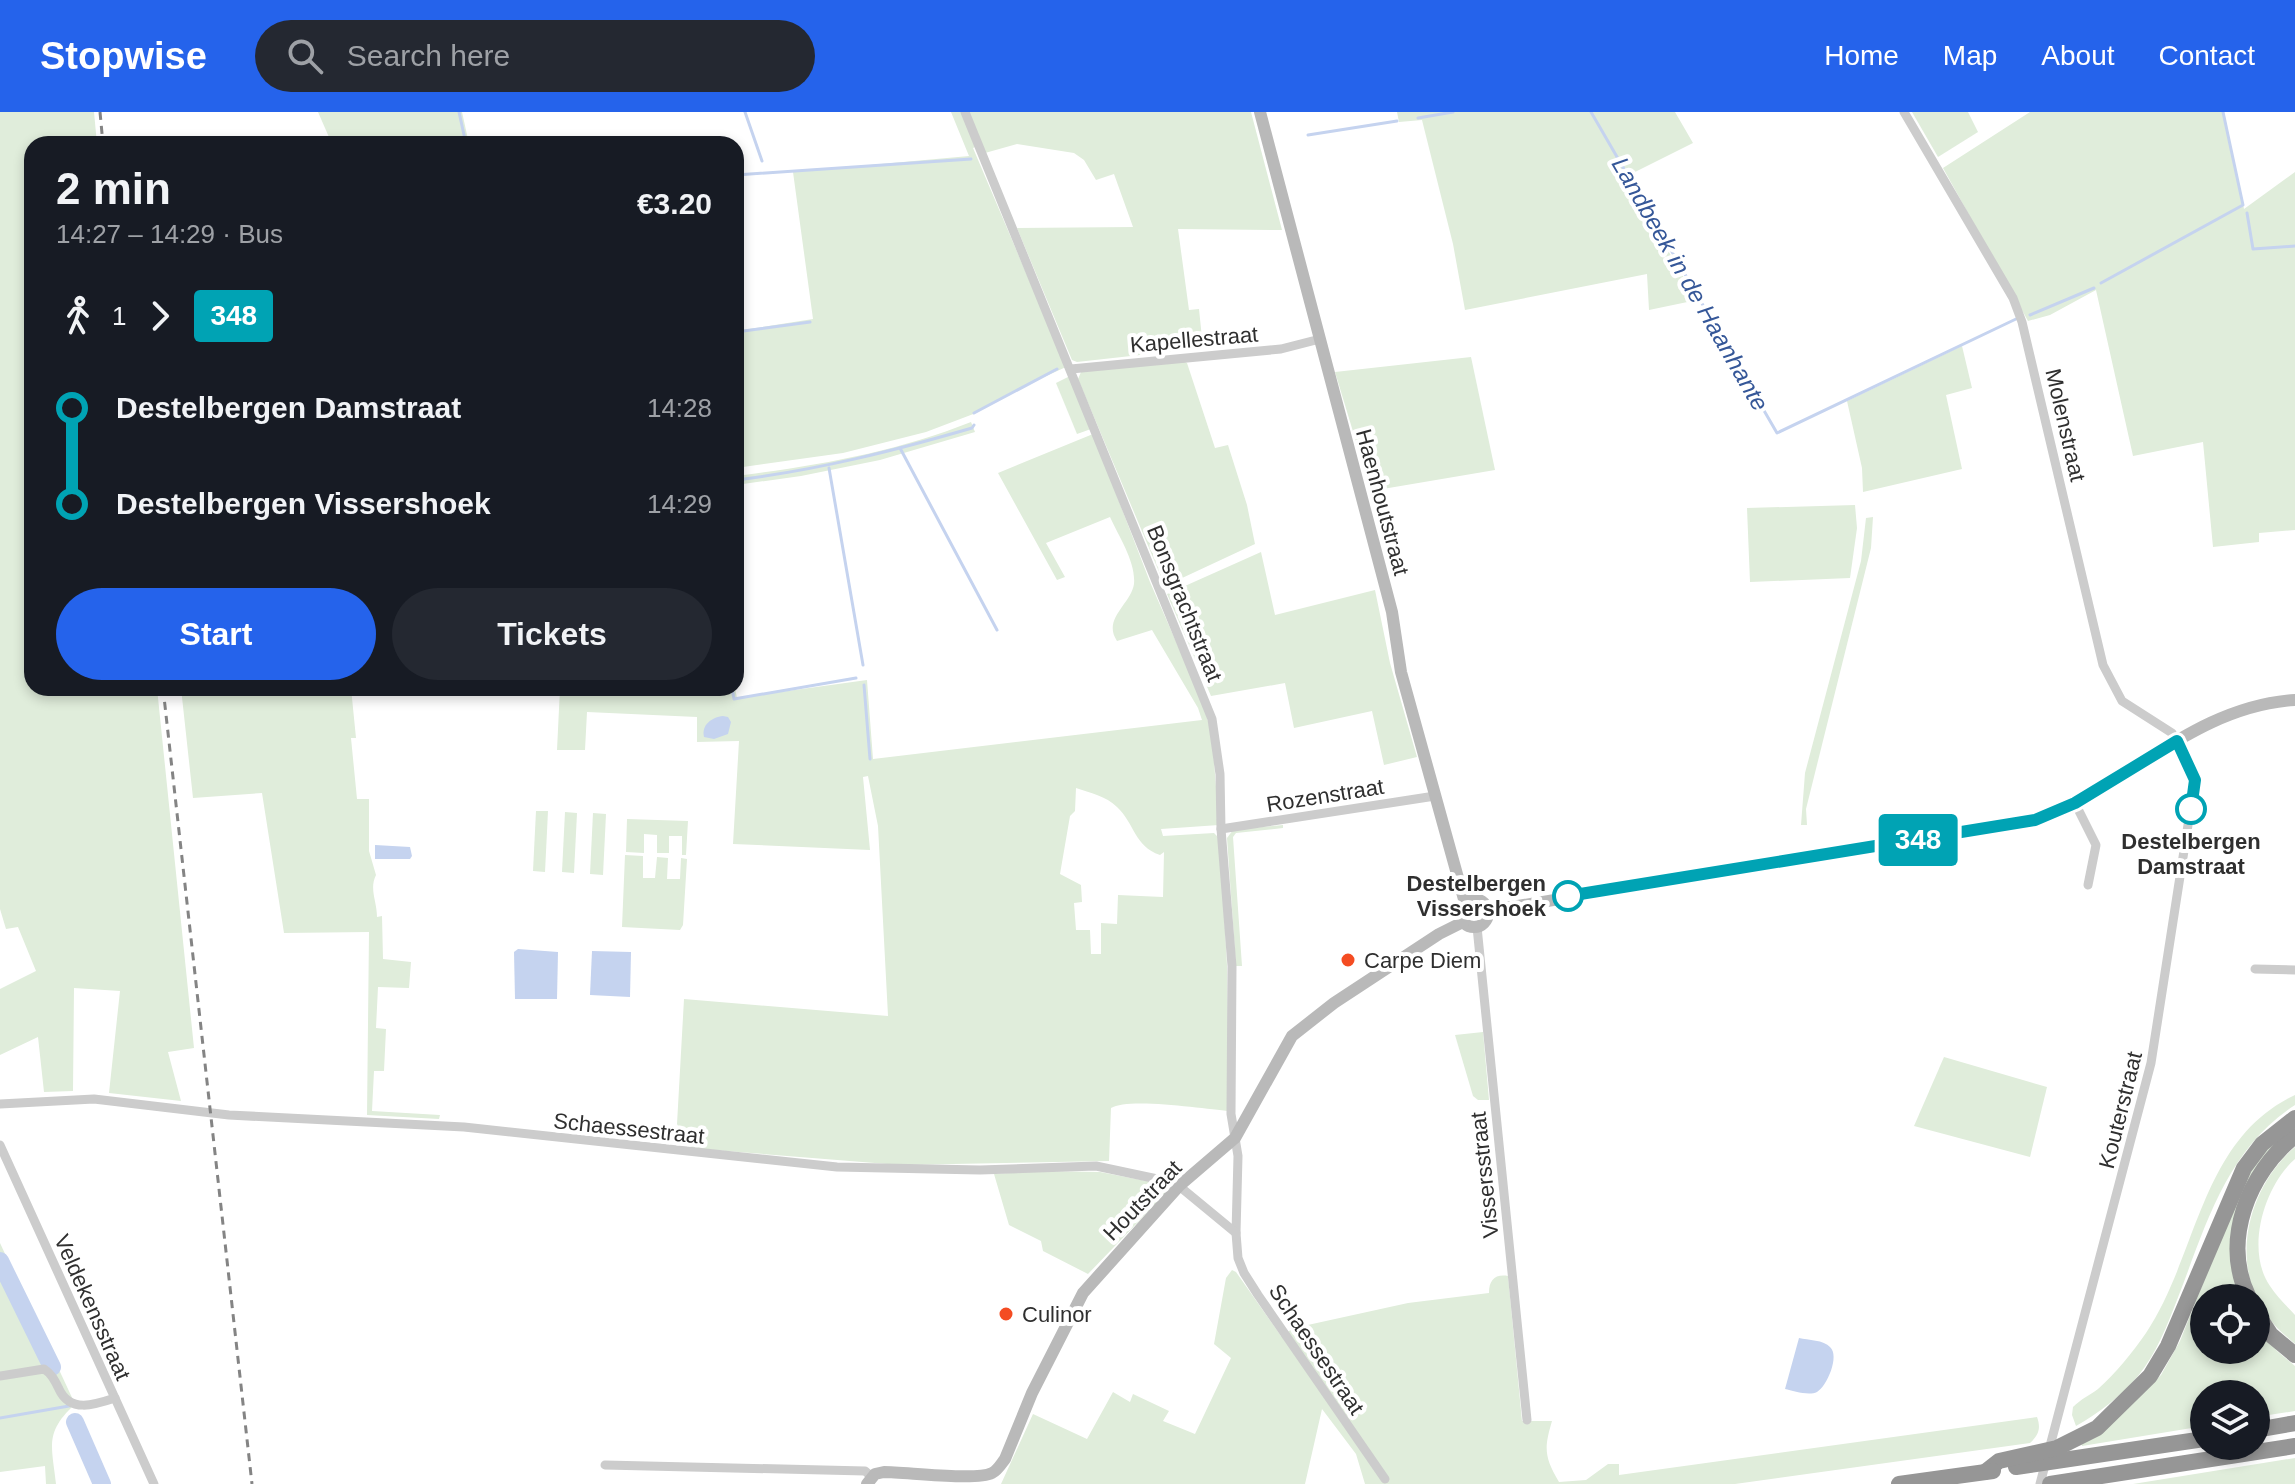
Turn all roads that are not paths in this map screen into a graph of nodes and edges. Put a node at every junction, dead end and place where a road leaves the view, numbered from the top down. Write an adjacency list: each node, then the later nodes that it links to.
1 (965, 112): 5 (street, Bonsgrachtstraat)
2 (1260, 112): 4 (street, Haenhoutstraat)
3 (1904, 112): 7 (street, Molenstraat)
4 (1320, 339): 5 (street, Kapellestraat); 8 (street, Haenhoutstraat)
5 (1071, 369): 10 (street, Bonsgrachtstraat)
6 (2295, 700): 7 (street)
7 (2177, 741): 9 (street); 41 (street, Kouterstraat)
8 (1435, 796): 10 (street, Rozenstraat); 12 (street, Haenhoutstraat)
9 (2075, 803): 11 (street); 13 (street)
10 (1221, 829): 21 (street, Bonsgrachtstraat)
11 (2088, 885)
12 (1465, 903): 13 (street); 14 (street)
13 (1488, 911): 15 (street)
14 (1463, 922): 15 (street); 21 (street, Houtstraat)
15 (1477, 927): 30 (street, Vissersstraat)
16 (2255, 969): 17 (street)
17 (2295, 970)
18 (0, 1104): 23 (street, Schaessestraat)
19 (2295, 1118): 35 (highway)
20 (2295, 1136): 25 (highway)
21 (1235, 1138): 23 (street, Houtstraat); 24 (street, Schaessestraat)
22 (0, 1145): 29 (street, Veldekensstraat)
23 (1179, 1186): 24 (street, Schaessestraat); 38 (street, Houtstraat)
24 (1236, 1233): 37 (street, Schaessestraat)
25 (2245, 1284)
26 (2270, 1333): 27 (highway)
27 (2295, 1355)
28 (0, 1376): 29 (street)
29 (115, 1398): 39 (street, Veldekensstraat)
30 (1527, 1420)
31 (2295, 1423): 32 (highway)
32 (2270, 1427)
33 (2190, 1440): 35 (highway)
34 (2295, 1446): 42 (highway)
35 (2056, 1454): 40 (highway)
36 (605, 1465): 38 (street, Houtstraat)
37 (1385, 1479)
38 (870, 1480)
39 (154, 1484)
40 (1899, 1484)
41 (2040, 1484)
42 (2051, 1484)

